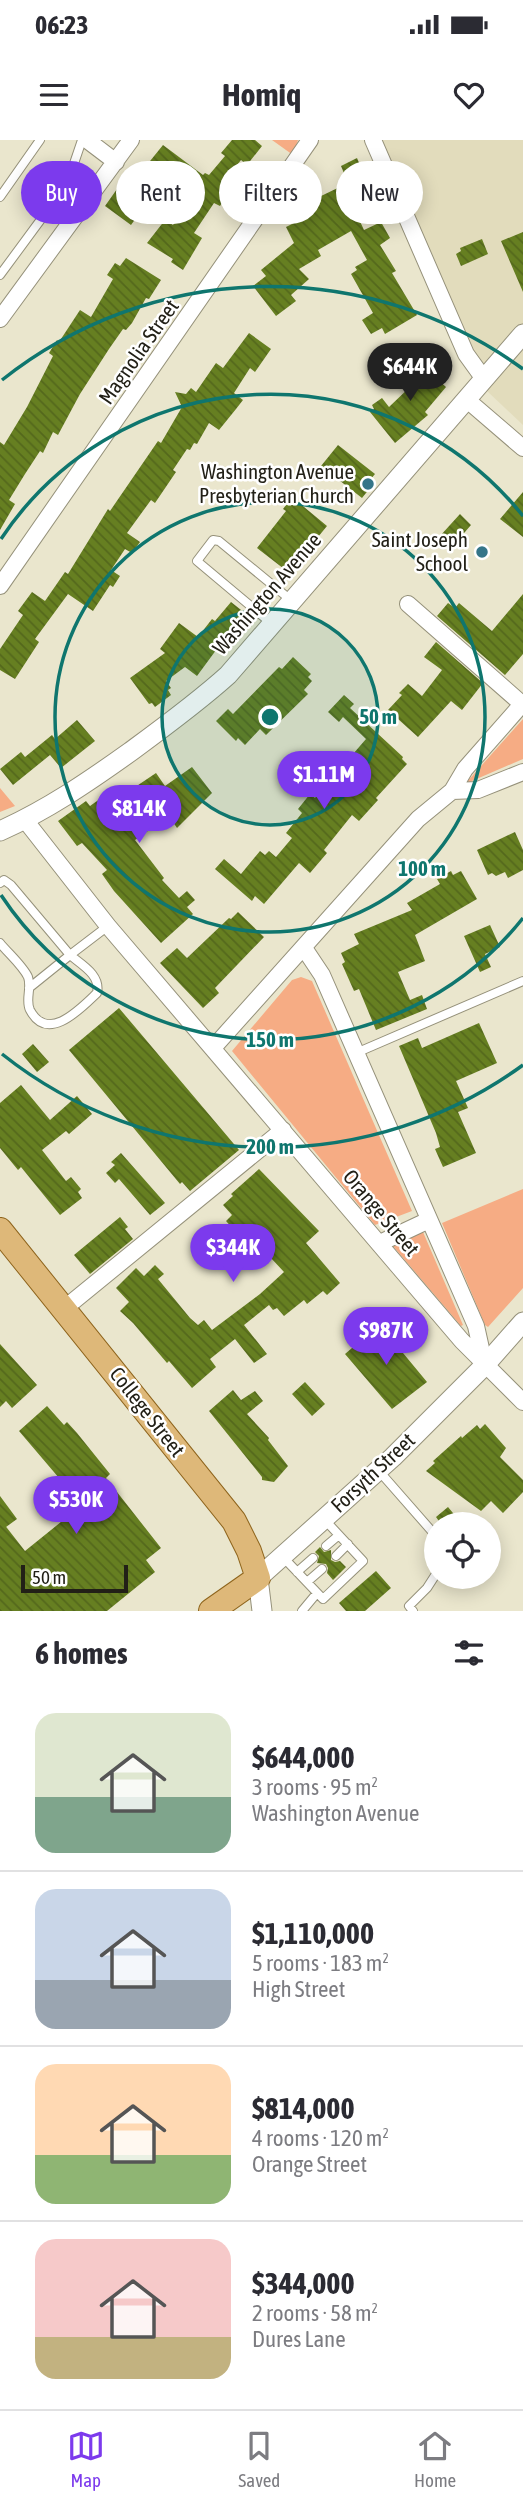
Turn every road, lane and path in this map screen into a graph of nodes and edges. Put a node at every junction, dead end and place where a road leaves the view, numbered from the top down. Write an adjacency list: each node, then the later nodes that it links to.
1 (40, 140): 8 (lane)
2 (85, 140): 7 (street); 9 (lane)
3 (131, 140): 6 (street)
4 (310, 140): 15 (street, Magnolia Street)
5 (373, 140): 12 (street)
6 (117, 161)
7 (116, 162): 10 (street)
8 (0, 197)
9 (0, 275)
10 (0, 319)
11 (523, 334): 12 (street, Washington Avenue)
12 (484, 379): 13 (street, Washington Avenue)
13 (466, 399): 14 (street); 16 (street, Washington Avenue)
14 (523, 448)
15 (0, 586)
16 (292, 601): 18 (street, Washington Avenue); 18 (lane)
17 (408, 604): 19 (street)
18 (272, 624): 22 (street, Washington Avenue)
19 (523, 703): 21 (street)
20 (523, 772): 21 (street)
21 (452, 792): 27 (street)
22 (25, 820): 23 (street, Washington Avenue); 25 (street, Orange Street)
23 (0, 831)
24 (0, 883): 28 (lane)
25 (108, 926): 28 (lane); 31 (street, Orange Street)
26 (0, 943): 30 (lane)
27 (304, 948): 31 (street); 32 (street)
28 (70, 955): 30 (lane); 30 (lane)
29 (523, 981): 32 (lane)
30 (29, 988)
31 (213, 1048): 33 (street, Orange Street)
32 (356, 1053): 34 (street)
33 (283, 1130): 36 (street, Orange Street); 37 (street)
34 (429, 1220): 36 (street); 39 (street)
35 (2, 1235): 37 (main road, College Street)
36 (380, 1243): 39 (street, Orange Street)
37 (65, 1308): 52 (main road, College Street)
38 (523, 1322): 39 (street, Forsyth Street)
39 (485, 1365): 40 (street, Orange Street); 41 (street, Forsyth Street)
40 (523, 1402)
41 (379, 1471): 42 (street, Forsyth Street); 43 (lane)
42 (324, 1519): 44 (lane); 47 (street, Forsyth Street)
43 (424, 1522)
44 (339, 1535): 45 (lane); 46 (lane)
45 (348, 1544): 48 (lane); 55 (lane)
46 (327, 1546)
47 (282, 1556): 51 (lane); 52 (street, Forsyth Street)
48 (336, 1556)
49 (313, 1558): 51 (lane)
50 (322, 1569): 53 (lane)
51 (297, 1572): 53 (lane)
52 (258, 1578): 56 (main road, Forsyth Street); 57 (street, College Street)
53 (307, 1582): 55 (lane)
54 (426, 1589): 59 (lane)
55 (317, 1593): 58 (lane)
56 (211, 1611)
57 (262, 1611)
58 (302, 1611)
59 (413, 1611)

